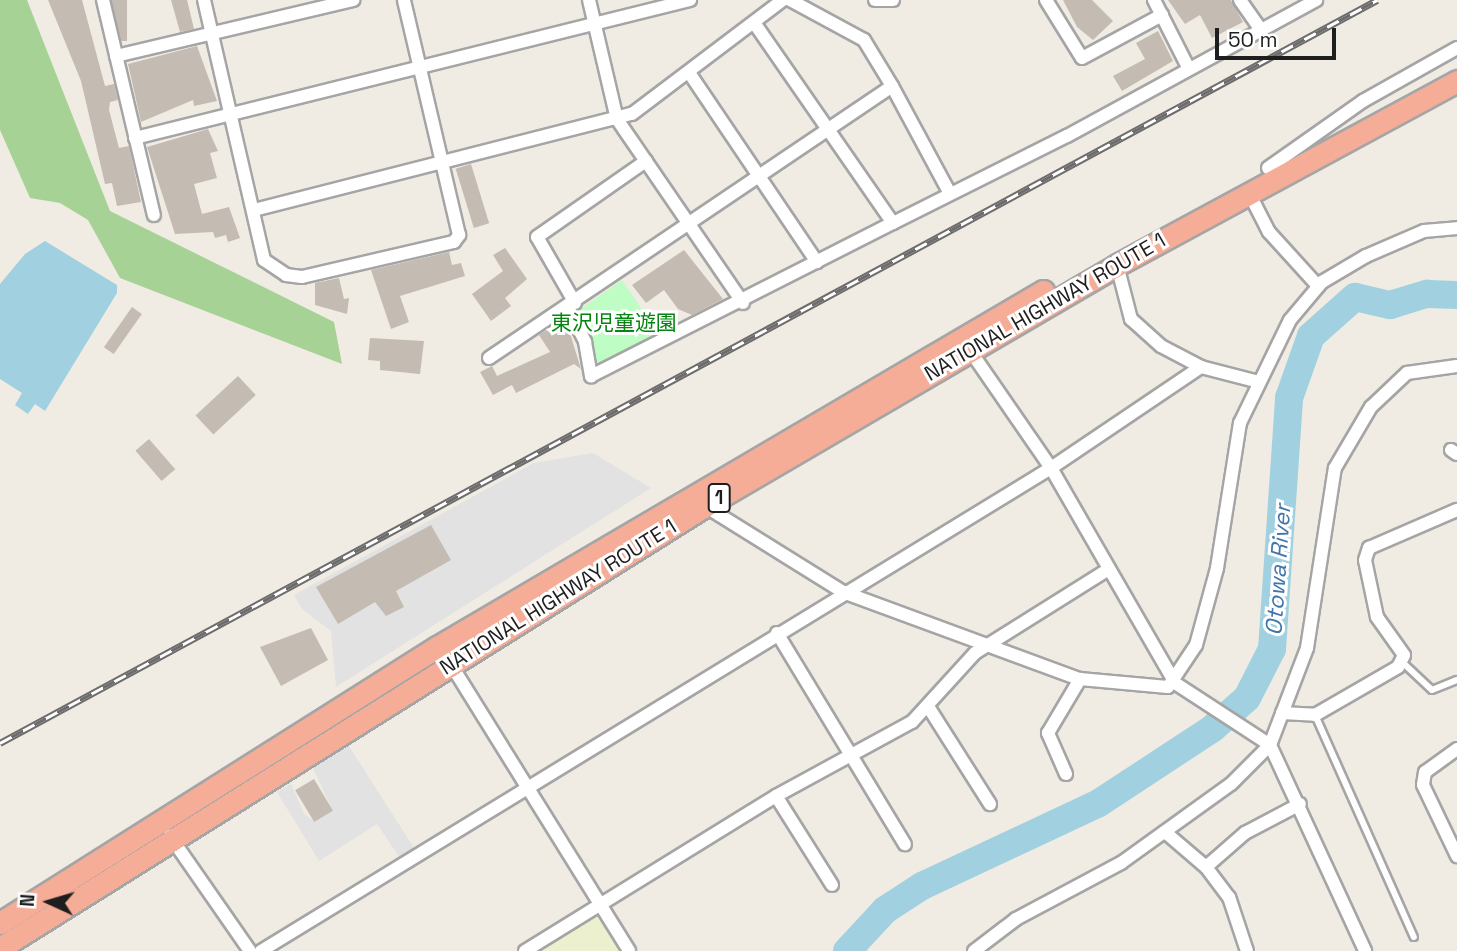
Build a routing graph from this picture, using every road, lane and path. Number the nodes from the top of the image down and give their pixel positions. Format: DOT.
graph roads {
  1 [pos="103,0"];
  2 [pos="204,0"];
  3 [pos="353,0"];
  4 [pos="404,0"];
  5 [pos="589,0"];
  6 [pos="690,0"];
  7 [pos="783,0"];
  8 [pos="790,0"];
  9 [pos="875,0"];
  10 [pos="893,0"];
  11 [pos="1046,0"];
  12 [pos="1154,0"];
  13 [pos="1240,0"];
  14 [pos="1316,0"];
  15 [pos="1162,15"];
  16 [pos="594,24"];
  17 [pos="755,24"];
  18 [pos="1261,30"];
  19 [pos="212,35"];
  20 [pos="1457,48"];
  21 [pos="117,56"];
  22 [pos="1457,65"];
  23 [pos="420,66"];
  24 [pos="1189,69"];
  25 [pos="690,74"];
  26 [pos="1457,81"];
  27 [pos="892,86"];
  28 [pos="232,112"];
  29 [pos="617,119"];
  30 [pos="827,130"];
  31 [pos="135,138"];
  32 [pos="441,161"];
  33 [pos="646,161"];
  34 [pos="1268,169"];
  35 [pos="760,176"];
  36 [pos="949,192"];
  37 [pos="1250,193"];
  38 [pos="254,210"];
  39 [pos="154,215"];
  40 [pos="893,222"];
  41 [pos="690,223"];
  42 [pos="1457,228"];
  43 [pos="817,262"];
  44 [pos="1117,265"];
  45 [pos="1318,286"];
  46 [pos="743,303"];
  47 [pos="572,305"];
  48 [pos="969,349"];
  49 [pos="489,358"];
  50 [pos="1457,366"];
  51 [pos="1201,368"];
  52 [pos="1255,381"];
  53 [pos="1051,468"];
  54 [pos="705,506"];
  55 [pos="1457,510"];
  56 [pos="1109,569"];
  57 [pos="843,592"];
  58 [pos="777,633"];
  59 [pos="989,646"];
  60 [pos="1401,661"];
  61 [pos="450,663"];
  62 [pos="1080,678"];
  63 [pos="1457,680"];
  64 [pos="1177,685"];
  65 [pos="929,708"];
  66 [pos="1282,713"];
  67 [pos="1315,715"];
  68 [pos="1266,742"];
  69 [pos="1457,749"];
  70 [pos="850,754"];
  71 [pos="1066,774"];
  72 [pos="527,786"];
  73 [pos="776,796"];
  74 [pos="990,804"];
  75 [pos="1300,804"];
  76 [pos="160,821"];
  77 [pos="1165,832"];
  78 [pos="174,842"];
  79 [pos="905,844"];
  80 [pos="1457,856"];
  81 [pos="1206,867"];
  82 [pos="832,885"];
  83 [pos="600,904"];
  84 [pos="0,923"];
  85 [pos="1414,937"];
  86 [pos="0,948"];
  87 [pos="250,951"];
  88 [pos="261,951"];
  89 [pos="526,951"];
  90 [pos="629,951"];
  91 [pos="974,951"];
  92 [pos="1247,951"];
  93 [pos="1365,951"];
  1 -- 21 [label="street"];
  2 -- 19 [label="street"];
  3 -- 19 [label="street"];
  4 -- 23 [label="street"];
  5 -- 16 [label="street"];
  6 -- 16 [label="street"];
  7 -- 17 [label="street"];
  8 -- 27 [label="street"];
  9 -- 10 [label="street"];
  11 -- 15 [label="street"];
  12 -- 15 [label="street"];
  13 -- 18 [label="street"];
  14 -- 18 [label="street"];
  15 -- 24 [label="street"];
  16 -- 23 [label="street"];
  16 -- 29 [label="street"];
  17 -- 25 [label="street"];
  17 -- 30 [label="street"];
  18 -- 24 [label="street"];
  19 -- 21 [label="street"];
  19 -- 28 [label="street"];
  20 -- 34 [label="street"];
  21 -- 31 [label="street"];
  22 -- 34 [label="highway, NATIONAL HIGHWAY ROUTE 1 / 1"];
  23 -- 28 [label="street"];
  23 -- 32 [label="street"];
  24 -- 36 [label="street"];
  25 -- 29 [label="street"];
  25 -- 35 [label="street"];
  26 -- 37 [label="highway, NATIONAL HIGHWAY ROUTE 1 / 1"];
  27 -- 30 [label="street"];
  27 -- 36 [label="street"];
  28 -- 31 [label="street"];
  28 -- 38 [label="street"];
  29 -- 32 [label="street"];
  29 -- 33 [label="street"];
  30 -- 35 [label="street"];
  30 -- 40 [label="street"];
  31 -- 39 [label="street"];
  32 -- 38 [label="street"];
  32 -- 38 [label="street"];
  33 -- 41 [label="street"];
  33 -- 47 [label="street"];
  34 -- 76 [label="highway, NATIONAL HIGHWAY ROUTE 1 / 1"];
  35 -- 41 [label="street"];
  35 -- 43 [label="street"];
  36 -- 40 [label="street"];
  37 -- 44 [label="highway, NATIONAL HIGHWAY ROUTE 1 / 1"];
  37 -- 45 [label="street"];
  40 -- 43 [label="street"];
  41 -- 46 [label="street"];
  41 -- 47 [label="street"];
  42 -- 45 [label="street"];
  43 -- 46 [label="street"];
  44 -- 48 [label="highway, NATIONAL HIGHWAY ROUTE 1 / 1"];
  44 -- 51 [label="street"];
  45 -- 52 [label="street"];
  46 -- 47 [label="street"];
  47 -- 49 [label="street"];
  48 -- 53 [label="street"];
  48 -- 54 [label="highway, NATIONAL HIGHWAY ROUTE 1 / 1"];
  50 -- 66 [label="street"];
  51 -- 52 [label="street"];
  51 -- 53 [label="street"];
  52 -- 64 [label="street"];
  53 -- 56 [label="street"];
  53 -- 57 [label="street"];
  54 -- 57 [label="street"];
  54 -- 61 [label="highway, NATIONAL HIGHWAY ROUTE 1 / 1"];
  55 -- 60 [label="street"];
  56 -- 59 [label="street"];
  56 -- 64 [label="street"];
  57 -- 58 [label="street"];
  57 -- 59 [label="street"];
  58 -- 70 [label="street"];
  58 -- 72 [label="street"];
  59 -- 62 [label="street"];
  59 -- 65 [label="street"];
  60 -- 63 [label="lane"];
  60 -- 67 [label="street"];
  61 -- 72 [label="street"];
  61 -- 78 [label="highway, NATIONAL HIGHWAY ROUTE 1 / 1"];
  62 -- 64 [label="street"];
  62 -- 71 [label="street"];
  64 -- 68 [label="street"];
  65 -- 70 [label="street"];
  65 -- 74 [label="street"];
  66 -- 67 [label="street"];
  66 -- 68 [label="street"];
  67 -- 85 [label="lane"];
  68 -- 75 [label="street"];
  68 -- 77 [label="street"];
  69 -- 80 [label="street"];
  70 -- 73 [label="street"];
  70 -- 79 [label="street"];
  72 -- 83 [label="street"];
  72 -- 88 [label="street"];
  73 -- 82 [label="street"];
  73 -- 83 [label="street"];
  75 -- 81 [label="street"];
  75 -- 93 [label="street"];
  76 -- 78 [label="street"];
  76 -- 84 [label="highway, NATIONAL HIGHWAY ROUTE 1 / 1"];
  77 -- 81 [label="street"];
  77 -- 91 [label="street"];
  78 -- 86 [label="highway, NATIONAL HIGHWAY ROUTE 1 / 1"];
  78 -- 87 [label="street"];
  81 -- 92 [label="street"];
  83 -- 89 [label="street"];
  83 -- 90 [label="street"];
}
